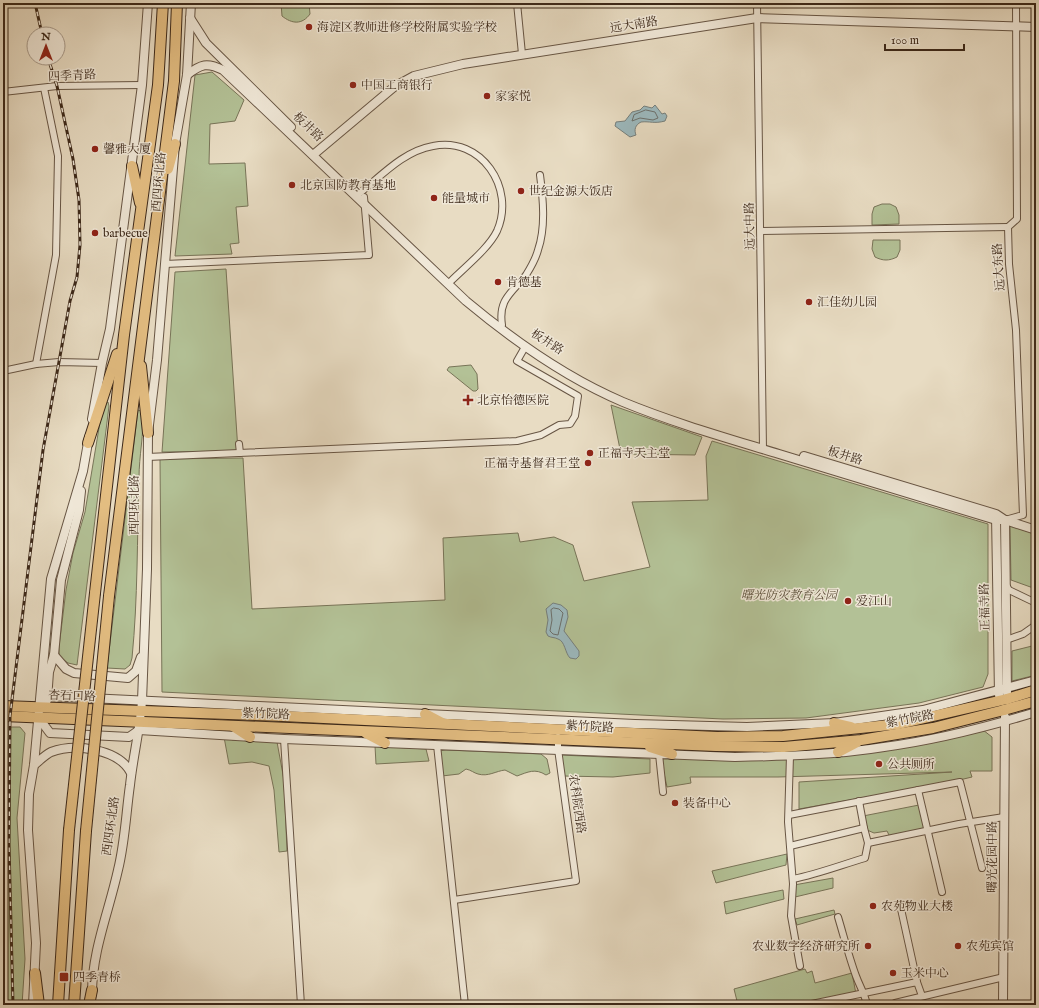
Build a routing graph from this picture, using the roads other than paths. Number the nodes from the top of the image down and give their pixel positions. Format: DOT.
graph roads {
  1 [pos="148,3"];
  2 [pos="163,3"];
  3 [pos="178,3"];
  4 [pos="190,3"];
  5 [pos="518,3"];
  6 [pos="757,3"];
  7 [pos="1016,3"];
  8 [pos="190,18"];
  9 [pos="757,18"];
  10 [pos="1016,27"];
  11 [pos="1036,27"];
  12 [pos="522,54"];
  13 [pos="187,75"];
  14 [pos="142,85"];
  15 [pos="44,88"];
  16 [pos="3,92"];
  17 [pos="176,144"];
  18 [pos="314,154"];
  19 [pos="132,166"];
  20 [pos="540,175"];
  21 [pos="160,194"];
  22 [pos="362,198"];
  23 [pos="141,210"];
  24 [pos="1008,227"];
  25 [pos="761,231"];
  26 [pos="165,264"];
  27 [pos="451,281"];
  28 [pos="502,325"];
  29 [pos="124,335"];
  30 [pos="140,344"];
  31 [pos="525,347"];
  32 [pos="102,363"];
  33 [pos="36,364"];
  34 [pos="3,371"];
  35 [pos="148,433"];
  36 [pos="88,443"];
  37 [pos="240,444"];
  38 [pos="763,446"];
  39 [pos="240,453"];
  40 [pos="147,457"];
  41 [pos="83,471"];
  42 [pos="996,517"];
  43 [pos="1005,520"];
  44 [pos="1036,530"];
  45 [pos="1006,585"];
  46 [pos="1036,608"];
  47 [pos="1033,627"];
  48 [pos="1006,640"];
  49 [pos="45,643"];
  50 [pos="143,652"];
  51 [pos="54,655"];
  52 [pos="49,672"];
  53 [pos="1036,680"];
  54 [pos="1036,690"];
  55 [pos="1003,695"];
  56 [pos="47,696"];
  57 [pos="1036,701"];
  58 [pos="3,706"];
  59 [pos="1004,710"];
  60 [pos="41,711"];
  61 [pos="1036,712"];
  62 [pos="425,714"];
  63 [pos="3,716"];
  64 [pos="140,716"];
  65 [pos="1005,721"];
  66 [pos="834,723"];
  67 [pos="443,724"];
  68 [pos="234,726"];
  69 [pos="558,729"];
  70 [pos="362,731"];
  71 [pos="860,735"];
  72 [pos="250,737"];
  73 [pos="284,739"];
  74 [pos="385,743"];
  75 [pos="638,743"];
  76 [pos="437,745"];
  77 [pos="558,750"];
  78 [pos="838,752"];
  79 [pos="659,754"];
  80 [pos="672,754"];
  81 [pos="790,756"];
  82 [pos="34,765"];
  83 [pos="131,773"];
  84 [pos="918,790"];
  85 [pos="663,792"];
  86 [pos="859,801"];
  87 [pos="789,815"];
  88 [pos="1004,817"];
  89 [pos="971,822"];
  90 [pos="864,828"];
  91 [pos="928,831"];
  92 [pos="868,843"];
  93 [pos="790,846"];
  94 [pos="982,868"];
  95 [pos="793,879"];
  96 [pos="942,892"];
  97 [pos="454,900"];
  98 [pos="901,909"];
  99 [pos="838,917"];
  100 [pos="800,966"];
  101 [pos="35,972"];
  102 [pos="1004,977"];
  103 [pos="918,982"];
  104 [pos="92,990"];
  105 [pos="865,993"];
  106 [pos="922,996"];
  107 [pos="894,1002"];
  108 [pos="906,1002"];
  109 [pos="817,1004"];
  110 [pos="32,1005"];
  111 [pos="39,1005"];
  112 [pos="58,1005"];
  113 [pos="74,1005"];
  114 [pos="89,1005"];
  115 [pos="92,1005"];
  116 [pos="301,1005"];
  117 [pos="464,1005"];
  118 [pos="807,1005"];
  119 [pos="867,1005"];
  120 [pos="1003,1005"];
  1 -- 14 [label="street"];
  2 -- 23 [label="main road, 西四环北路"];
  3 -- 21 [label="main road, 西四环北路"];
  4 -- 8 [label="street, 西四环北路"];
  5 -- 12 [label="street"];
  6 -- 9 [label="street, 远大中路"];
  7 -- 10 [label="street, 远大东路"];
  8 -- 13 [label="street, 西四环北路"];
  8 -- 18 [label="street, 板井路"];
  9 -- 10 [label="street, 远大南路"];
  9 -- 12 [label="street, 远大南路"];
  9 -- 25 [label="street, 远大中路"];
  10 -- 11 [label="street, 远大南路"];
  10 -- 24 [label="street, 远大东路"];
  12 -- 18 [label="street, 远大南路"];
  13 -- 17 [label="street, 西四环北路"];
  13 -- 18 [label="street"];
  14 -- 15 [label="street, 四季青路"];
  14 -- 19 [label="street"];
  15 -- 16 [label="street, 四季青路"];
  15 -- 33 [label="street"];
  17 -- 21 [label="main road"];
  17 -- 26 [label="street, 西四环北路"];
  18 -- 22 [label="street"];
  18 -- 22 [label="street, 板井路"];
  19 -- 23 [label="main road"];
  19 -- 32 [label="street"];
  20 -- 28 [label="street"];
  21 -- 30 [label="main road, 西四环北路"];
  22 -- 26 [label="street"];
  22 -- 27 [label="street, 板井路"];
  22 -- 27 [label="street"];
  22 -- 31 [label="street"];
  23 -- 29 [label="main road, 西四环北路"];
  24 -- 25 [label="street"];
  24 -- 43 [label="street, 远大东路"];
  25 -- 38 [label="street, 远大中路"];
  26 -- 35 [label="street, 西四环北路"];
  27 -- 28 [label="street, 板井路"];
  28 -- 38 [label="street, 板井路"];
  29 -- 36 [label="main road"];
  29 -- 112 [label="main road, 西四环北路, bridge"];
  30 -- 35 [label="main road"];
  30 -- 113 [label="main road, 西四环北路, bridge"];
  31 -- 38 [label="street"];
  31 -- 39 [label="street"];
  32 -- 33 [label="street"];
  32 -- 36 [label="street"];
  33 -- 34 [label="street"];
  35 -- 40 [label="street, 西四环北路"];
  36 -- 41 [label="street"];
  37 -- 39 [label="street"];
  38 -- 42 [label="street, 板井路"];
  39 -- 40 [label="street"];
  40 -- 50 [label="street, 西四环北路"];
  41 -- 49 [label="street"];
  41 -- 51 [label="street"];
  42 -- 43 [label="street, 板井路"];
  42 -- 55 [label="street, 正福寺路"];
  43 -- 44 [label="street"];
  43 -- 45 [label="street, 正福寺路"];
  45 -- 46 [label="street"];
  45 -- 48 [label="street, 正福寺路"];
  47 -- 48 [label="street"];
  48 -- 55 [label="street, 正福寺路"];
  49 -- 52 [label="street"];
  49 -- 60 [label="street"];
  50 -- 51 [label="street"];
  50 -- 64 [label="street, 西四环北路"];
  51 -- 52 [label="street"];
  52 -- 56 [label="street"];
  53 -- 55 [label="street, 紫竹院路"];
  54 -- 55 [label="main road, 紫竹院路"];
  55 -- 59 [label="street"];
  55 -- 66 [label="street, 紫竹院路"];
  55 -- 71 [label="main road, 紫竹院路"];
  56 -- 60 [label="street"];
  56 -- 64 [label="street"];
  57 -- 59 [label="main road, 紫竹院路"];
  58 -- 60 [label="main road, 杏石口路"];
  59 -- 65 [label="street, 曙光花园中路"];
  59 -- 71 [label="main road, 紫竹院路"];
  60 -- 63 [label="main road, 杏石口路"];
  60 -- 64 [label="main road, 杏石口路"];
  60 -- 64 [label="street"];
  60 -- 82 [label="street"];
  61 -- 65 [label="street, 紫竹院路"];
  62 -- 64 [label="street, 紫竹院路"];
  62 -- 67 [label="main road"];
  62 -- 69 [label="street, 紫竹院路"];
  64 -- 67 [label="main road, 紫竹院路"];
  64 -- 68 [label="main road, 紫竹院路"];
  64 -- 72 [label="street, 紫竹院路"];
  64 -- 83 [label="street, 西四环北路"];
  65 -- 78 [label="street, 紫竹院路"];
  65 -- 88 [label="street, 曙光花园中路"];
  66 -- 69 [label="street, 紫竹院路"];
  66 -- 71 [label="main road"];
  67 -- 69 [label="main road, 紫竹院路"];
  68 -- 70 [label="main road, 紫竹院路"];
  68 -- 72 [label="main road"];
  69 -- 70 [label="main road, 紫竹院路"];
  69 -- 71 [label="main road, 紫竹院路"];
  69 -- 75 [label="main road, 紫竹院路"];
  69 -- 77 [label="street, 农科院西路"];
  70 -- 74 [label="main road"];
  71 -- 75 [label="main road, 紫竹院路"];
  71 -- 78 [label="main road"];
  72 -- 73 [label="street, 紫竹院路"];
  73 -- 74 [label="street, 紫竹院路"];
  73 -- 116 [label="street"];
  74 -- 76 [label="street, 紫竹院路"];
  75 -- 80 [label="main road"];
  76 -- 77 [label="street, 紫竹院路"];
  76 -- 97 [label="street"];
  77 -- 79 [label="street, 紫竹院路"];
  77 -- 97 [label="street, 农科院西路"];
  78 -- 81 [label="street, 紫竹院路"];
  79 -- 80 [label="street, 紫竹院路"];
  79 -- 85 [label="street"];
  80 -- 81 [label="street, 紫竹院路"];
  81 -- 87 [label="street"];
  82 -- 83 [label="street"];
  82 -- 101 [label="street"];
  83 -- 104 [label="street, 西四环北路"];
  84 -- 86 [label="street"];
  84 -- 89 [label="street"];
  84 -- 91 [label="street"];
  86 -- 87 [label="street"];
  86 -- 90 [label="street"];
  87 -- 93 [label="street"];
  88 -- 89 [label="street"];
  88 -- 102 [label="street, 曙光花园中路"];
  89 -- 91 [label="street"];
  89 -- 94 [label="street"];
  90 -- 92 [label="street"];
  90 -- 93 [label="street"];
  91 -- 92 [label="street"];
  91 -- 96 [label="street"];
  92 -- 95 [label="street"];
  93 -- 95 [label="street"];
  95 -- 100 [label="street"];
  97 -- 117 [label="street"];
  98 -- 103 [label="street"];
  99 -- 105 [label="street"];
  101 -- 110 [label="street"];
  101 -- 111 [label="main road"];
  102 -- 106 [label="street"];
  102 -- 120 [label="street, 曙光花园中路"];
  103 -- 105 [label="street"];
  103 -- 106 [label="street"];
  104 -- 114 [label="main road"];
  104 -- 115 [label="street, 西四环北路"];
  105 -- 109 [label="street"];
  105 -- 119 [label="street"];
  106 -- 108 [label="street"];
  107 -- 108 [label="street"];
  109 -- 118 [label="street"];
}
